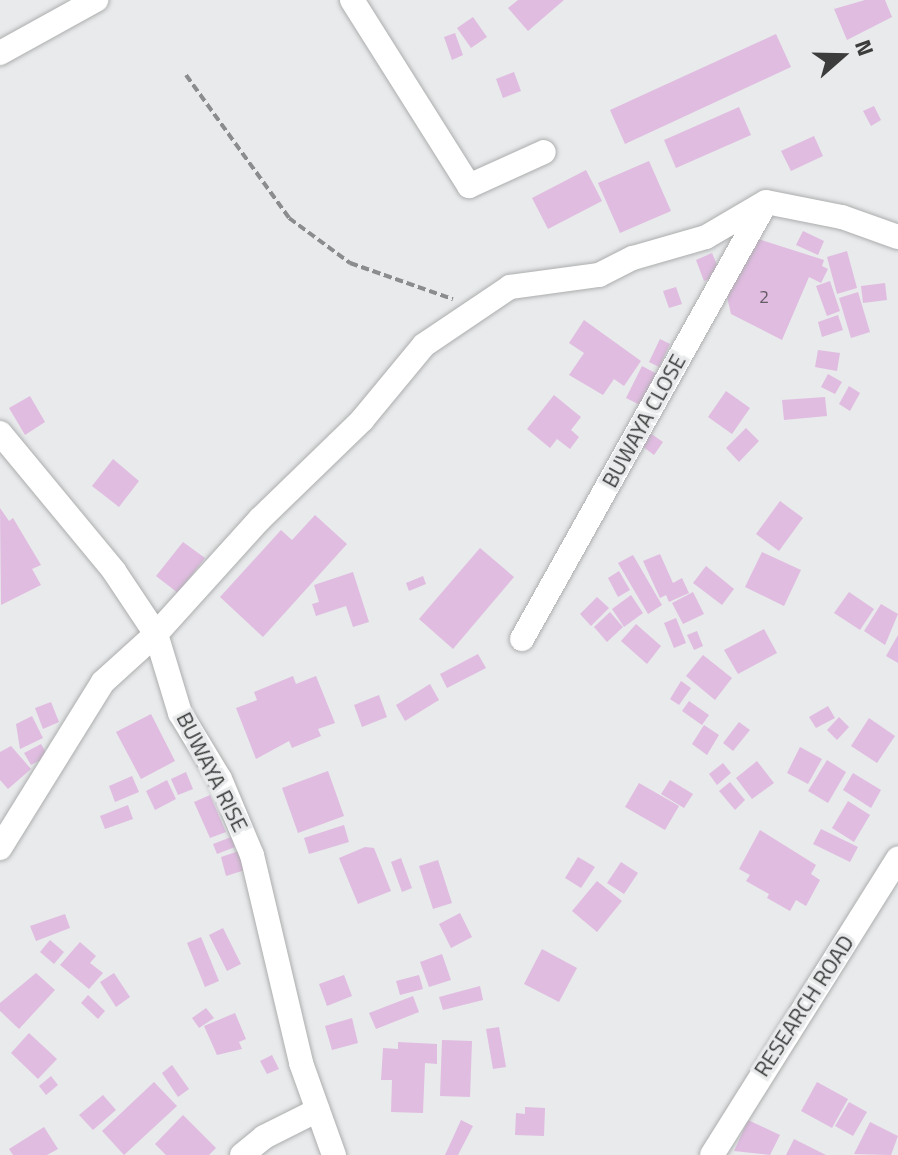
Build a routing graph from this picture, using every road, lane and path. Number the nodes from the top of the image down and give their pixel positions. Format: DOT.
graph roads {
  1 [pos="96,0"];
  2 [pos="352,0"];
  3 [pos="0,53"];
  4 [pos="186,75"];
  5 [pos="544,152"];
  6 [pos="766,202"];
  7 [pos="898,237"];
  8 [pos="465,297"];
  9 [pos="0,433"];
  10 [pos="156,634"];
  11 [pos="522,639"];
  12 [pos="0,848"];
  13 [pos="898,858"];
  14 [pos="318,1110"];
  15 [pos="242,1155"];
  16 [pos="334,1155"];
  17 [pos="712,1155"];
  1 -- 3 [label="street"];
  2 -- 5 [label="street"];
  4 -- 8 [label="path"];
  6 -- 7 [label="street"];
  6 -- 10 [label="street"];
  6 -- 11 [label="street, BUWAYA CLOSE"];
  9 -- 10 [label="street, BUWAYA RISE"];
  10 -- 12 [label="street"];
  10 -- 14 [label="street, BUWAYA RISE"];
  13 -- 17 [label="street, RESEARCH ROAD"];
  14 -- 15 [label="street"];
  14 -- 16 [label="street, BUWAYA RISE"];
}
